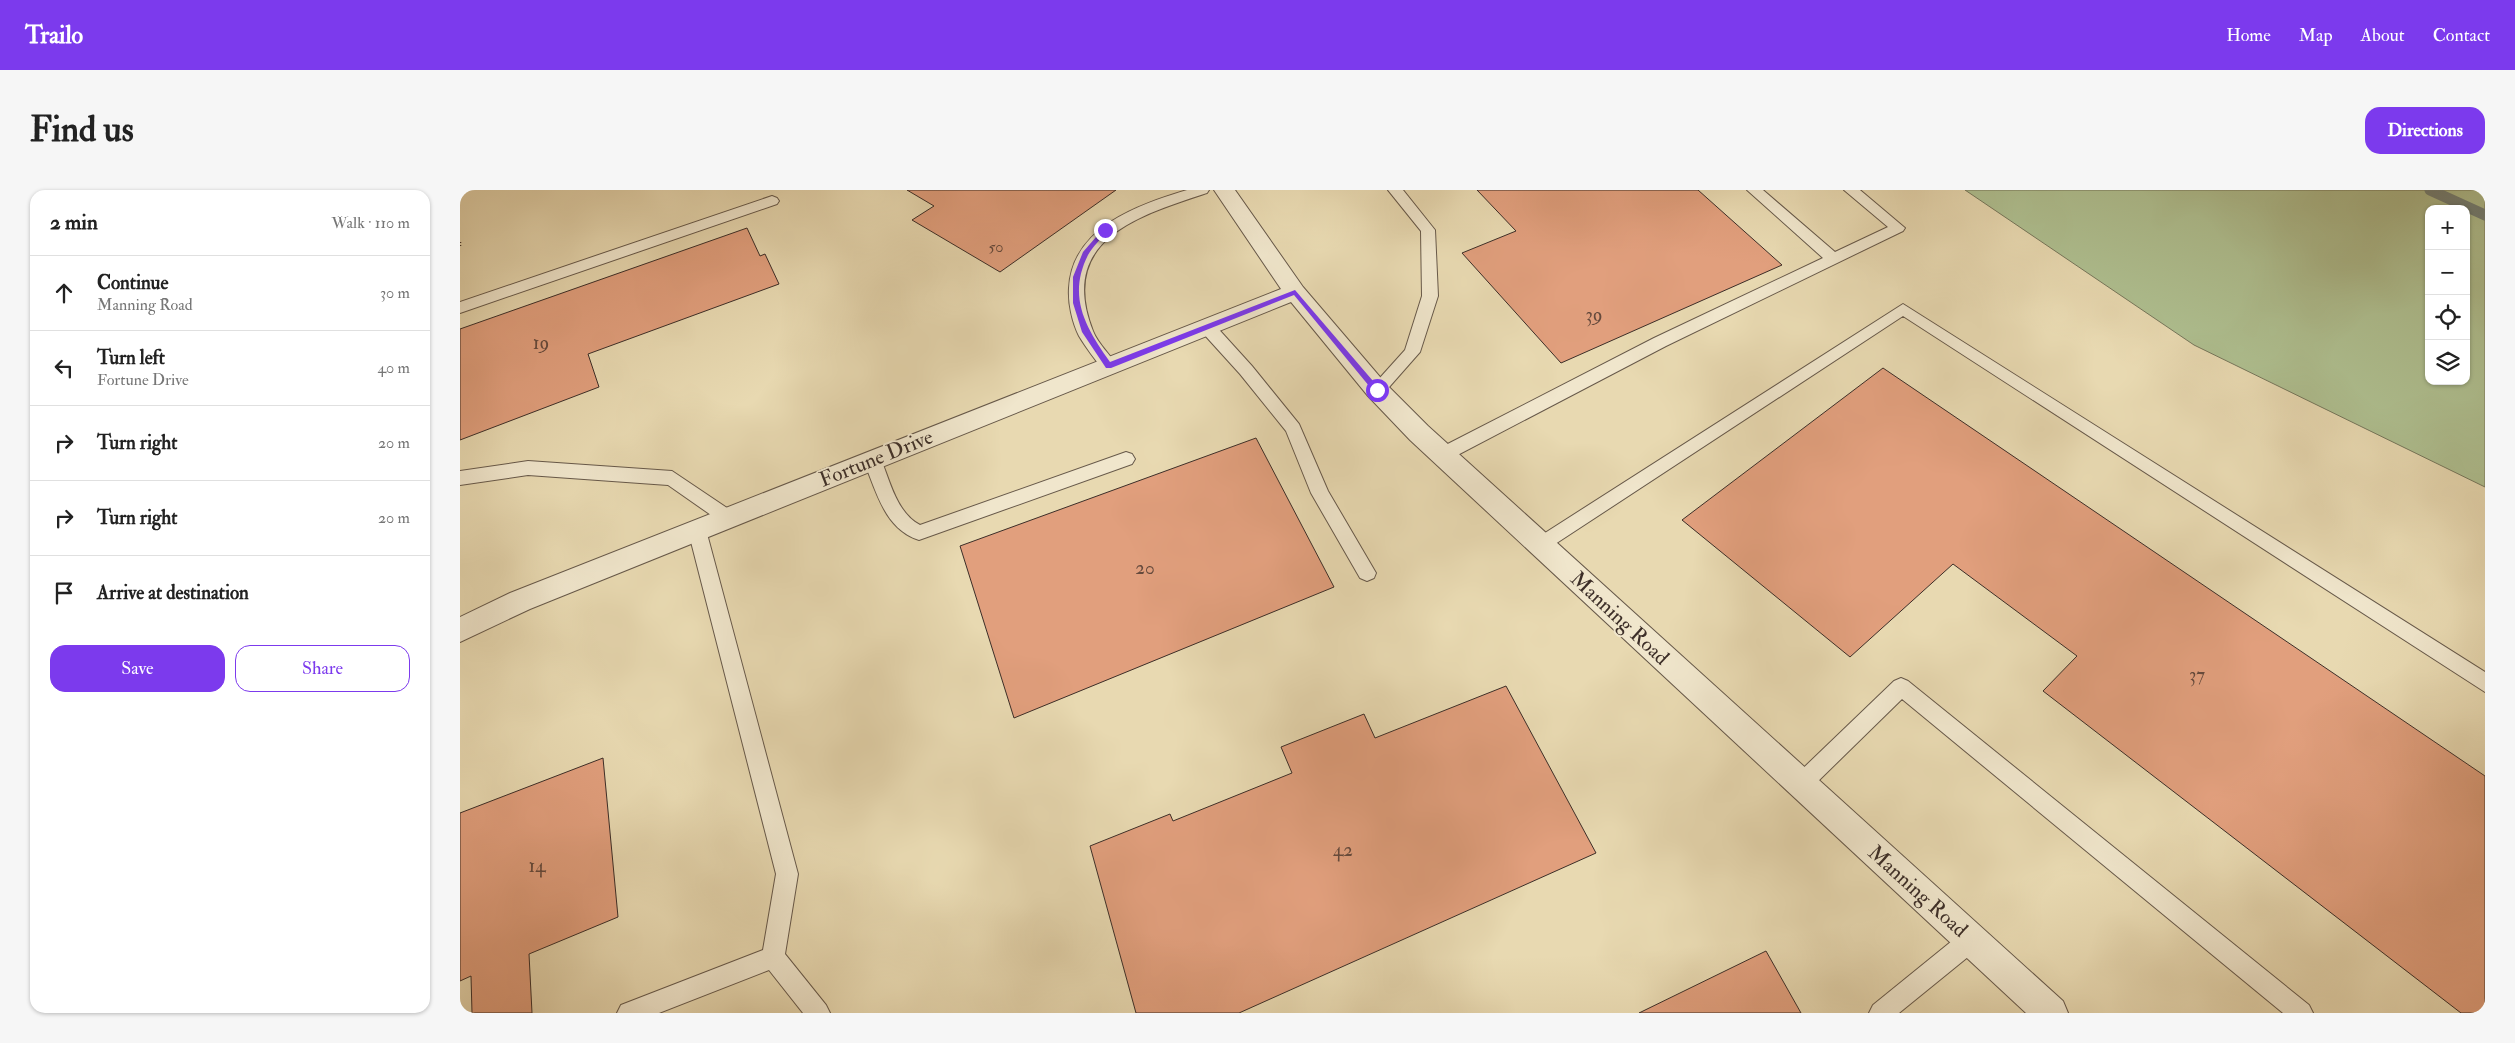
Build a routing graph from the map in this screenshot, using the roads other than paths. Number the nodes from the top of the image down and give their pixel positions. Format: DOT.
graph roads {
  1 [pos="1202,190"];
  2 [pos="1224,190"];
  3 [pos="1395,190"];
  4 [pos="1754,190"];
  5 [pos="1851,190"];
  6 [pos="772,201"];
  7 [pos="1833,259"];
  8 [pos="1295,292"];
  9 [pos="460,308"];
  10 [pos="1207,327"];
  11 [pos="1109,366"];
  12 [pos="1377,390"];
  13 [pos="1442,454"];
  14 [pos="872,459"];
  15 [pos="1126,459"];
  16 [pos="460,478"];
  17 [pos="727,517"];
  18 [pos="697,530"];
  19 [pos="1540,545"];
  20 [pos="1367,572"];
  21 [pos="460,630"];
  22 [pos="2485,683"];
  23 [pos="1801,784"];
  24 [pos="1971,940"];
  25 [pos="774,957"];
  26 [pos="629,1013"];
  27 [pos="818,1013"];
  28 [pos="1881,1013"];
  29 [pos="2051,1013"];
  30 [pos="2301,1013"];
  1 -- 11 [label="lane"];
  2 -- 8 [label="street, Manning Road"];
  3 -- 12 [label="lane"];
  4 -- 7 [label="lane"];
  5 -- 7 [label="lane"];
  6 -- 9 [label="lane"];
  7 -- 13 [label="lane"];
  8 -- 10 [label="street, Fortune Drive"];
  8 -- 12 [label="street, Manning Road"];
  10 -- 11 [label="street, Fortune Drive"];
  10 -- 20 [label="lane"];
  11 -- 14 [label="street, Fortune Drive"];
  12 -- 13 [label="street, Manning Road"];
  13 -- 19 [label="street, Manning Road"];
  14 -- 15 [label="lane"];
  14 -- 17 [label="street, Fortune Drive"];
  16 -- 17 [label="lane"];
  17 -- 18 [label="street, Fortune Drive"];
  18 -- 21 [label="street, Fortune Drive"];
  18 -- 25 [label="lane"];
  19 -- 22 [label="lane"];
  19 -- 23 [label="street, Manning Road"];
  23 -- 24 [label="street, Manning Road"];
  23 -- 30 [label="lane"];
  24 -- 28 [label="lane"];
  24 -- 29 [label="street, Manning Road"];
  25 -- 26 [label="lane"];
  25 -- 27 [label="lane"];
}
